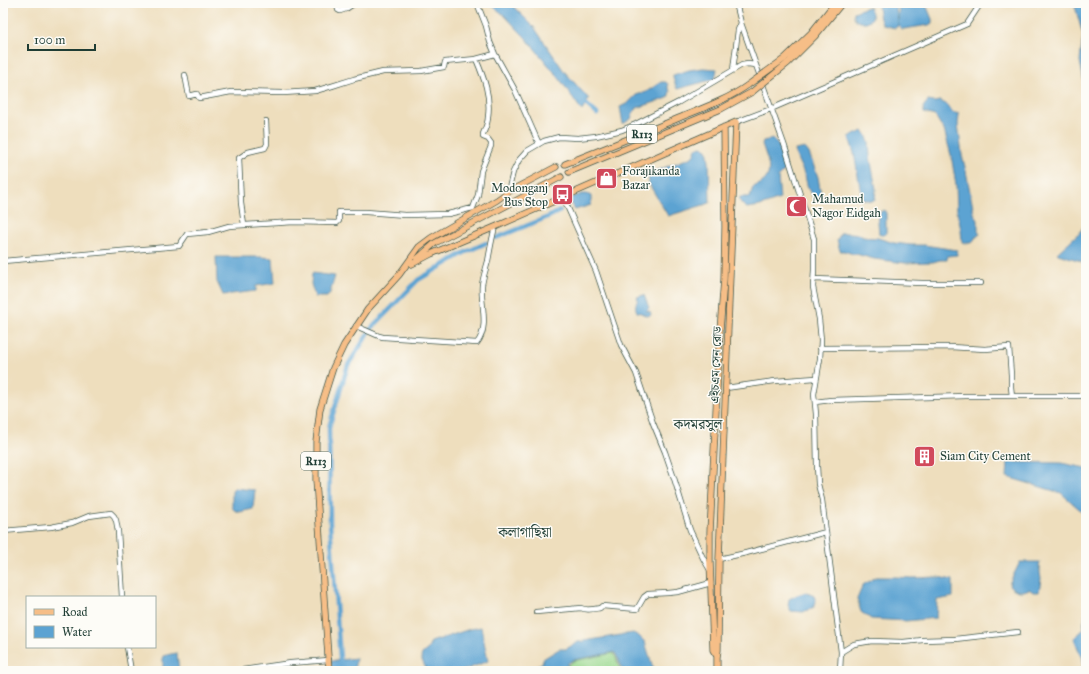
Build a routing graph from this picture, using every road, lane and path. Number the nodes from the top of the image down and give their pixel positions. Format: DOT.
graph roads {
  1 [pos="337,3"];
  2 [pos="355,3"];
  3 [pos="477,3"];
  4 [pos="736,3"];
  5 [pos="835,3"];
  6 [pos="842,3"];
  7 [pos="980,3"];
  8 [pos="741,23"];
  9 [pos="495,54"];
  10 [pos="476,59"];
  11 [pos="755,64"];
  12 [pos="733,70"];
  13 [pos="186,75"];
  14 [pos="771,109"];
  15 [pos="266,121"];
  16 [pos="736,122"];
  17 [pos="724,126"];
  18 [pos="539,144"];
  19 [pos="565,164"];
  20 [pos="556,168"];
  21 [pos="569,172"];
  22 [pos="561,177"];
  23 [pos="508,192"];
  24 [pos="563,197"];
  25 [pos="244,225"];
  26 [pos="495,227"];
  27 [pos="3,261"];
  28 [pos="412,264"];
  29 [pos="399,274"];
  30 [pos="814,279"];
  31 [pos="981,283"];
  32 [pos="356,326"];
  33 [pos="820,348"];
  34 [pos="816,378"];
  35 [pos="726,388"];
  36 [pos="1012,396"];
  37 [pos="1086,396"];
  38 [pos="815,402"];
  39 [pos="3,531"];
  40 [pos="826,532"];
  41 [pos="719,559"];
  42 [pos="711,574"];
  43 [pos="719,576"];
  44 [pos="711,583"];
  45 [pos="122,596"];
  46 [pos="536,612"];
  47 [pos="1018,632"];
  48 [pos="127,648"];
  49 [pos="841,652"];
  50 [pos="717,657"];
  51 [pos="329,660"];
  52 [pos="131,671"];
  53 [pos="236,671"];
  54 [pos="329,671"];
  55 [pos="717,671"];
  56 [pos="840,671"];
  1 -- 2 [label="street"];
  3 -- 9 [label="street"];
  4 -- 8 [label="street"];
  5 -- 19 [label="main road, R113, bridge"];
  6 -- 21 [label="main road, R113, bridge"];
  7 -- 14 [label="street"];
  8 -- 11 [label="street"];
  8 -- 12 [label="street"];
  9 -- 10 [label="street"];
  9 -- 18 [label="street"];
  10 -- 13 [label="street"];
  10 -- 25 [label="street"];
  11 -- 12 [label="street"];
  11 -- 14 [label="street"];
  12 -- 18 [label="street"];
  14 -- 16 [label="street"];
  14 -- 30 [label="street"];
  15 -- 25 [label="street"];
  16 -- 17 [label="main road"];
  16 -- 35 [label="main road, এইচএম সেন রোড"];
  17 -- 24 [label="main road"];
  17 -- 42 [label="main road, এইচএম সেন রোড"];
  18 -- 23 [label="street"];
  20 -- 23 [label="main road, R113"];
  22 -- 28 [label="main road, R113"];
  23 -- 29 [label="main road, R113"];
  24 -- 26 [label="main road"];
  24 -- 42 [label="street"];
  25 -- 27 [label="street"];
  26 -- 28 [label="main road"];
  26 -- 32 [label="street"];
  28 -- 29 [label="main road, R113"];
  29 -- 32 [label="main road, R113"];
  30 -- 31 [label="street"];
  30 -- 33 [label="street"];
  32 -- 51 [label="main road, R113"];
  33 -- 34 [label="street"];
  33 -- 36 [label="street"];
  34 -- 35 [label="street"];
  34 -- 38 [label="street"];
  35 -- 41 [label="main road, এইচএম সেন রোড"];
  36 -- 37 [label="street"];
  36 -- 38 [label="street"];
  38 -- 40 [label="street"];
  39 -- 45 [label="street"];
  40 -- 41 [label="street"];
  40 -- 49 [label="street"];
  41 -- 43 [label="main road, এইচএম সেন রোড"];
  42 -- 43 [label="main road"];
  42 -- 44 [label="main road, এইচএম সেন রোড"];
  43 -- 50 [label="main road, এইচএম সেন রোড"];
  44 -- 46 [label="street"];
  44 -- 50 [label="main road, এইচএম সেন রোড"];
  47 -- 49 [label="street"];
  48 -- 52 [label="street"];
  49 -- 56 [label="street"];
  50 -- 55 [label="main road, এইচএম সেন রোড"];
  51 -- 53 [label="street"];
  51 -- 54 [label="main road, R113"];
}
